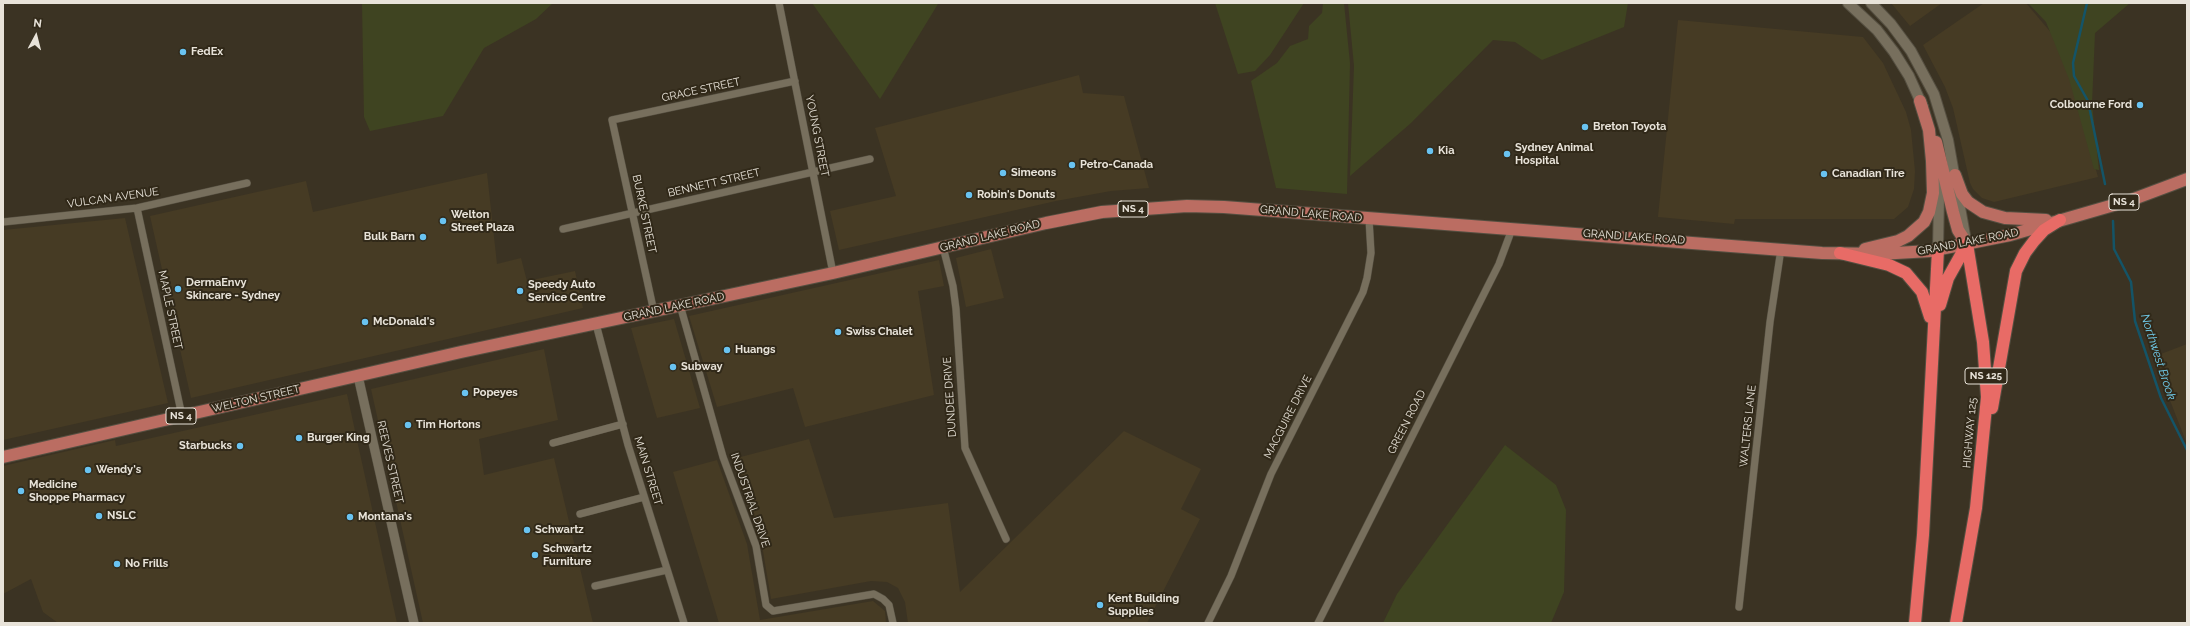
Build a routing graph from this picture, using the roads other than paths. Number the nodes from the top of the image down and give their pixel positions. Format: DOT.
graph roads {
  1 [pos="779,3"];
  2 [pos="1848,3"];
  3 [pos="1872,3"];
  4 [pos="795,81"];
  5 [pos="1920,101"];
  6 [pos="612,120"];
  7 [pos="870,159"];
  8 [pos="813,172"];
  9 [pos="1955,175"];
  10 [pos="2187,179"];
  11 [pos="247,183"];
  12 [pos="136,208"];
  13 [pos="632,213"];
  14 [pos="1369,219"];
  15 [pos="2060,220"];
  16 [pos="3,222"];
  17 [pos="563,229"];
  18 [pos="1512,229"];
  19 [pos="1967,244"];
  20 [pos="943,247"];
  21 [pos="1781,249"];
  22 [pos="1938,250"];
  23 [pos="1840,254"];
  24 [pos="833,273"];
  25 [pos="680,305"];
  26 [pos="654,312"];
  27 [pos="596,324"];
  28 [pos="1933,342"];
  29 [pos="440,357"];
  30 [pos="358,376"];
  31 [pos="1929,396"];
  32 [pos="182,416"];
  33 [pos="623,424"];
  34 [pos="553,443"];
  35 [pos="3,457"];
  36 [pos="644,497"];
  37 [pos="1976,508"];
  38 [pos="580,514"];
  39 [pos="1006,539"];
  40 [pos="667,570"];
  41 [pos="595,586"];
  42 [pos="1739,606"];
  43 [pos="414,623"];
  44 [pos="684,623"];
  45 [pos="893,623"];
  46 [pos="1208,623"];
  47 [pos="1318,623"];
  48 [pos="1916,623"];
  49 [pos="1956,623"];
  1 -- 4 [label="street, YOUNG STREET"];
  2 -- 5 [label="main road"];
  3 -- 9 [label="main road"];
  4 -- 6 [label="street, GRACE STREET"];
  4 -- 8 [label="street, YOUNG STREET"];
  5 -- 19 [label="main road"];
  5 -- 22 [label="main road"];
  5 -- 23 [label="main road"];
  6 -- 13 [label="street, BURKE STREET"];
  7 -- 8 [label="street, BENNETT STREET"];
  8 -- 13 [label="street, BENNETT STREET"];
  8 -- 24 [label="street, YOUNG STREET"];
  9 -- 15 [label="main road"];
  9 -- 19 [label="main road"];
  10 -- 15 [label="main road, GRAND LAKE ROAD / NS 4"];
  11 -- 12 [label="street, VULCAN AVENUE"];
  12 -- 16 [label="street, VULCAN AVENUE"];
  12 -- 32 [label="street, MAPLE STREET"];
  13 -- 17 [label="street, BENNETT STREET"];
  13 -- 26 [label="street, BURKE STREET"];
  14 -- 18 [label="main road, GRAND LAKE ROAD / NS 4"];
  14 -- 20 [label="main road, GRAND LAKE ROAD / NS 4"];
  14 -- 46 [label="street, MACGUIRE DRIVE"];
  15 -- 19 [label="main road, GRAND LAKE ROAD / NS 4"];
  15 -- 37 [label="highway"];
  18 -- 21 [label="main road, GRAND LAKE ROAD / NS 4"];
  18 -- 47 [label="street, GREEN ROAD"];
  19 -- 22 [label="main road, GRAND LAKE ROAD / NS 4"];
  19 -- 28 [label="highway"];
  19 -- 37 [label="highway, HIGHWAY 125 / NS 125"];
  20 -- 24 [label="main road, GRAND LAKE ROAD / NS 4"];
  20 -- 39 [label="street, DUNDEE DRIVE"];
  21 -- 23 [label="main road, GRAND LAKE ROAD / NS 4"];
  21 -- 42 [label="street, WALTERS LANE"];
  22 -- 23 [label="main road, GRAND LAKE ROAD / NS 4"];
  22 -- 28 [label="highway"];
  23 -- 31 [label="highway"];
  24 -- 25 [label="main road, GRAND LAKE ROAD / NS 4"];
  25 -- 26 [label="main road, GRAND LAKE ROAD / NS 4"];
  25 -- 45 [label="street, INDUSTRIAL DRIVE"];
  26 -- 27 [label="main road, GRAND LAKE ROAD / NS 4"];
  27 -- 29 [label="main road, GRAND LAKE ROAD / NS 4"];
  27 -- 33 [label="street, MAIN STREET"];
  28 -- 31 [label="highway"];
  29 -- 30 [label="main road, WELTON STREET / NS 4"];
  30 -- 32 [label="main road, WELTON STREET / NS 4"];
  30 -- 43 [label="street, REEVES STREET"];
  31 -- 48 [label="highway"];
  32 -- 35 [label="main road, WELTON STREET / NS 4"];
  33 -- 34 [label="street"];
  33 -- 36 [label="street, MAIN STREET"];
  36 -- 38 [label="street"];
  36 -- 40 [label="street, MAIN STREET"];
  37 -- 49 [label="highway, HIGHWAY 125 / NS 125"];
  40 -- 41 [label="street"];
  40 -- 44 [label="street, MAIN STREET"];
}
